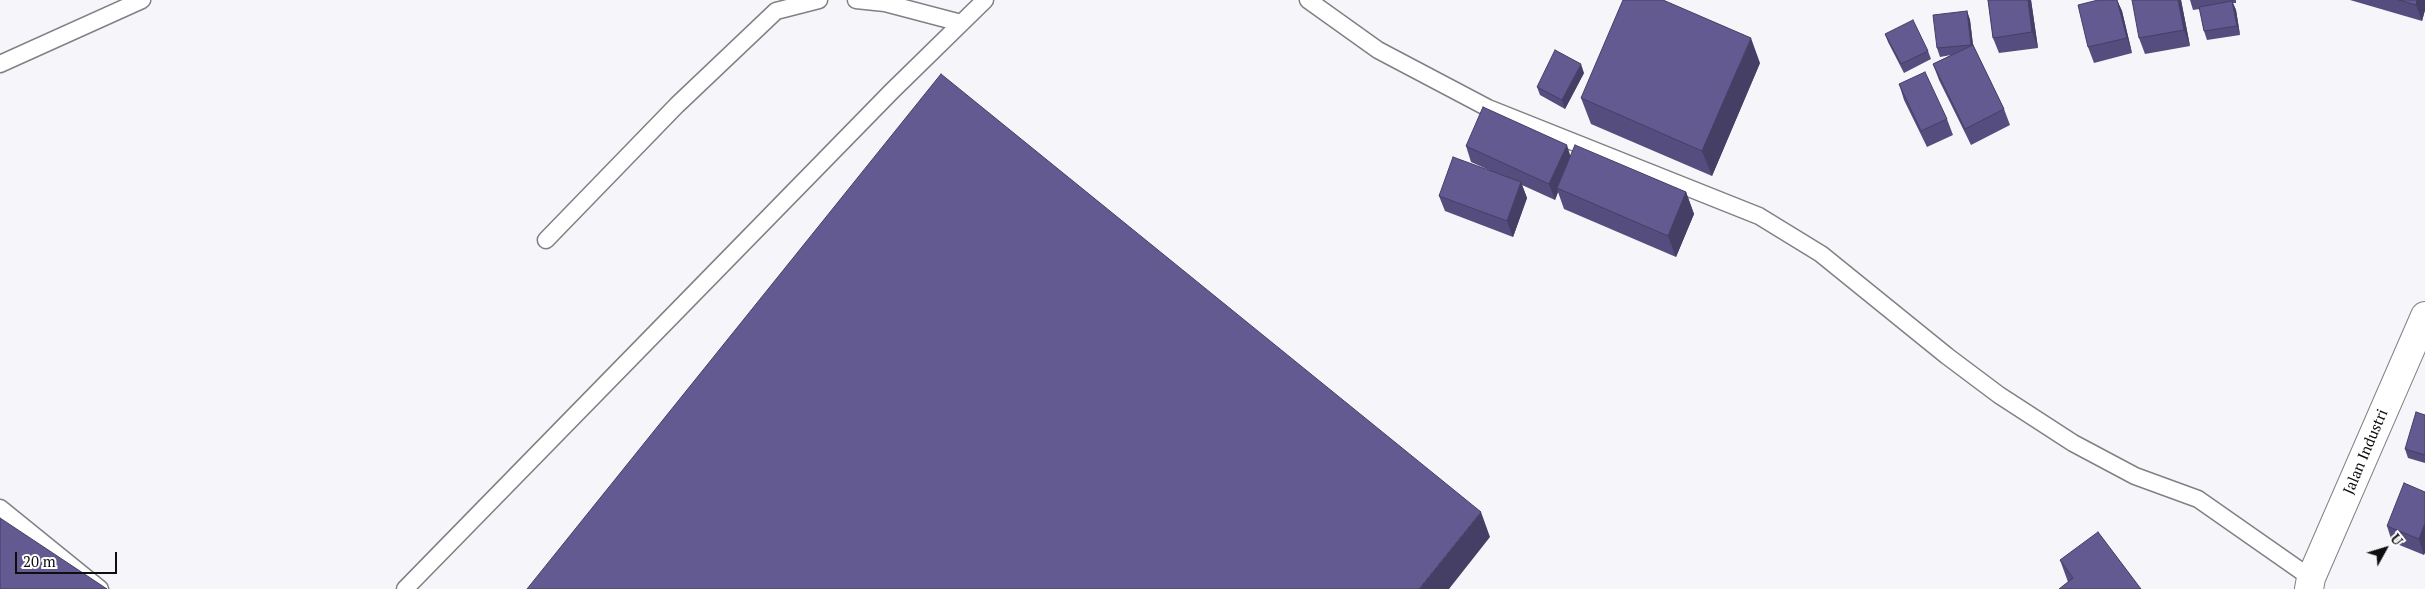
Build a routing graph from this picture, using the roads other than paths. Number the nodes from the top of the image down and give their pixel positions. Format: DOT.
graph roads {
  1 [pos="142,0"];
  2 [pos="819,0"];
  3 [pos="856,0"];
  4 [pos="985,0"];
  5 [pos="1308,0"];
  6 [pos="961,24"];
  7 [pos="0,64"];
  8 [pos="546,240"];
  9 [pos="2425,316"];
  10 [pos="0,508"];
  11 [pos="2310,584"];
  12 [pos="100,589"];
  13 [pos="405,589"];
  1 -- 7 [label="lane"];
  2 -- 8 [label="lane"];
  3 -- 6 [label="lane"];
  4 -- 6 [label="lane"];
  5 -- 11 [label="lane"];
  6 -- 13 [label="lane"];
  9 -- 11 [label="main road, Jalan Industri"];
  10 -- 12 [label="lane"];
}
